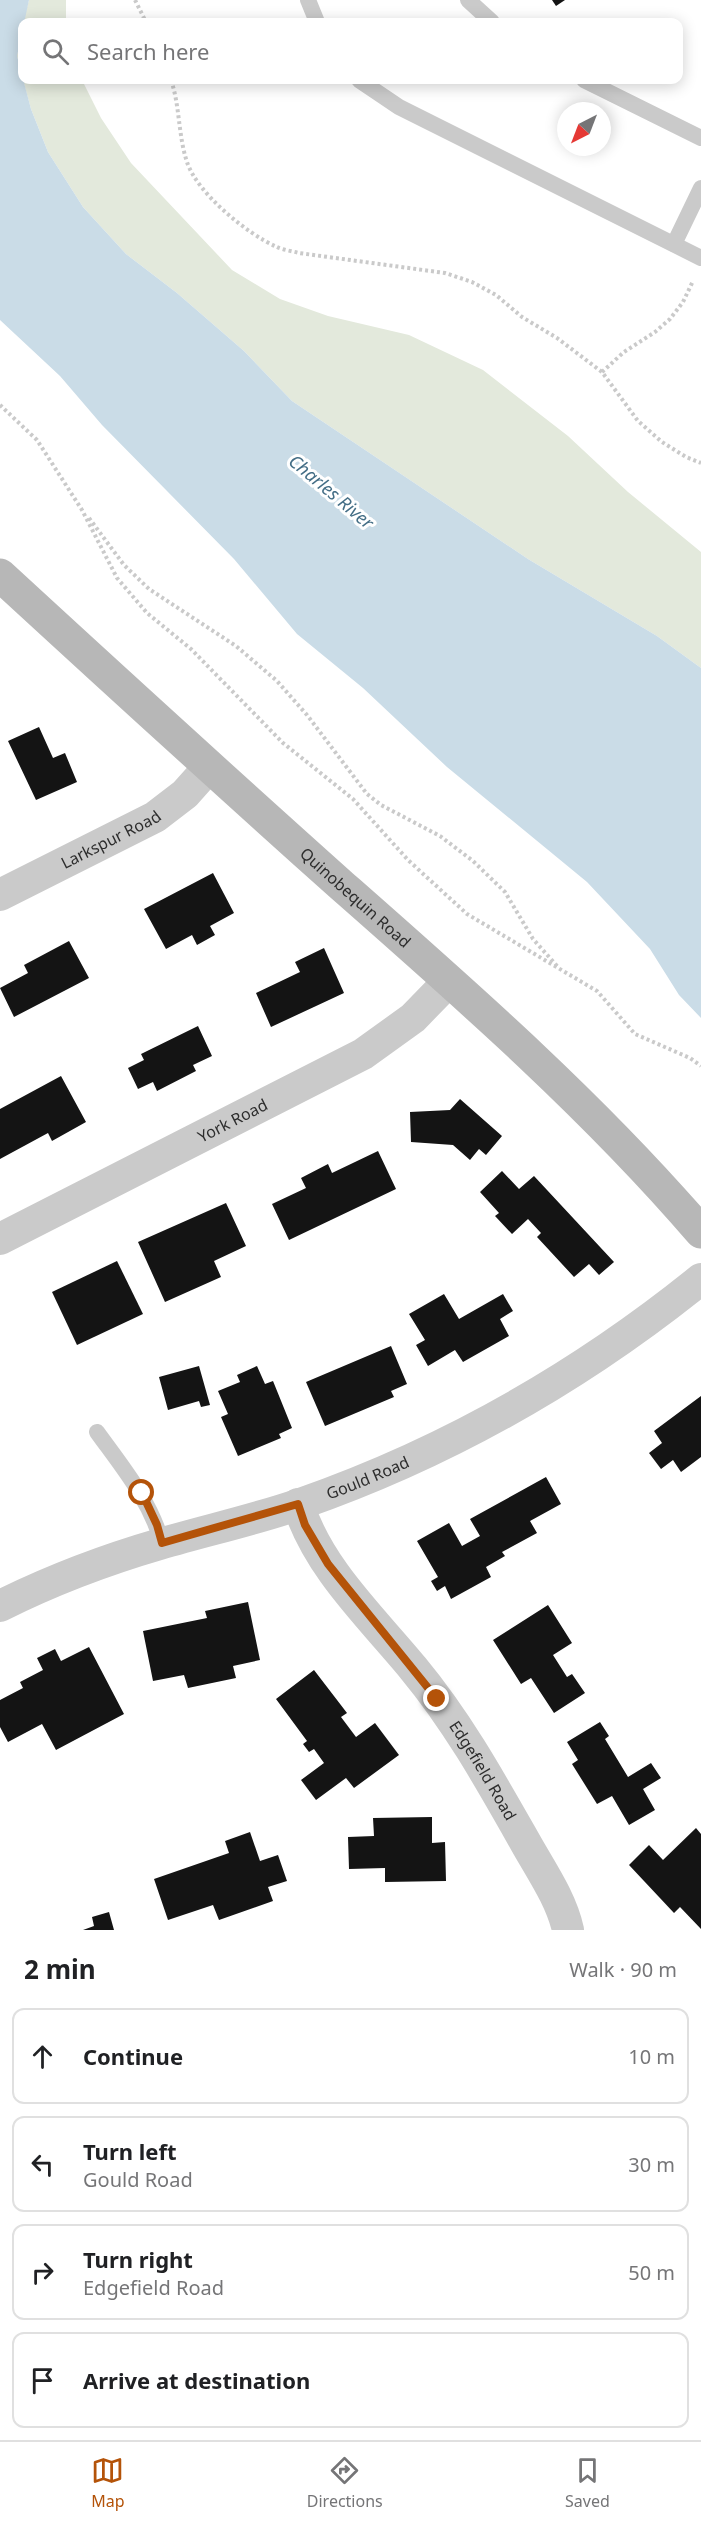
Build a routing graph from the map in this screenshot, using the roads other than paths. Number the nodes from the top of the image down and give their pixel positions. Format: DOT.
graph roads {
  1 [pos="308,0"];
  2 [pos="468,0"];
  3 [pos="315,18"];
  4 [pos="488,18"];
  5 [pos="365,84"];
  6 [pos="592,84"];
  7 [pos="701,138"];
  8 [pos="701,188"];
  9 [pos="674,244"];
  10 [pos="699,266"];
  11 [pos="0,575"];
  12 [pos="209,767"];
  13 [pos="0,894"];
  14 [pos="449,981"];
  15 [pos="701,1232"];
  16 [pos="0,1239"];
  17 [pos="701,1279"];
  18 [pos="97,1432"];
  19 [pos="298,1504"];
  20 [pos="162,1543"];
  21 [pos="0,1606"];
  22 [pos="568,1930"];
  1 -- 3 [label="lane"];
  2 -- 4 [label="lane"];
  5 -- 9 [label="lane"];
  6 -- 7 [label="lane"];
  8 -- 9 [label="lane"];
  9 -- 10 [label="lane"];
  11 -- 12 [label="main road, Quinobequin Road"];
  12 -- 13 [label="street, Larkspur Road"];
  12 -- 14 [label="main road, Quinobequin Road"];
  14 -- 15 [label="main road, Quinobequin Road"];
  14 -- 16 [label="street, York Road"];
  17 -- 19 [label="street, Gould Road"];
  18 -- 20 [label="lane"];
  19 -- 20 [label="street, Gould Road"];
  19 -- 22 [label="street, Edgefield Road"];
  20 -- 21 [label="street, Gould Road"];
}
